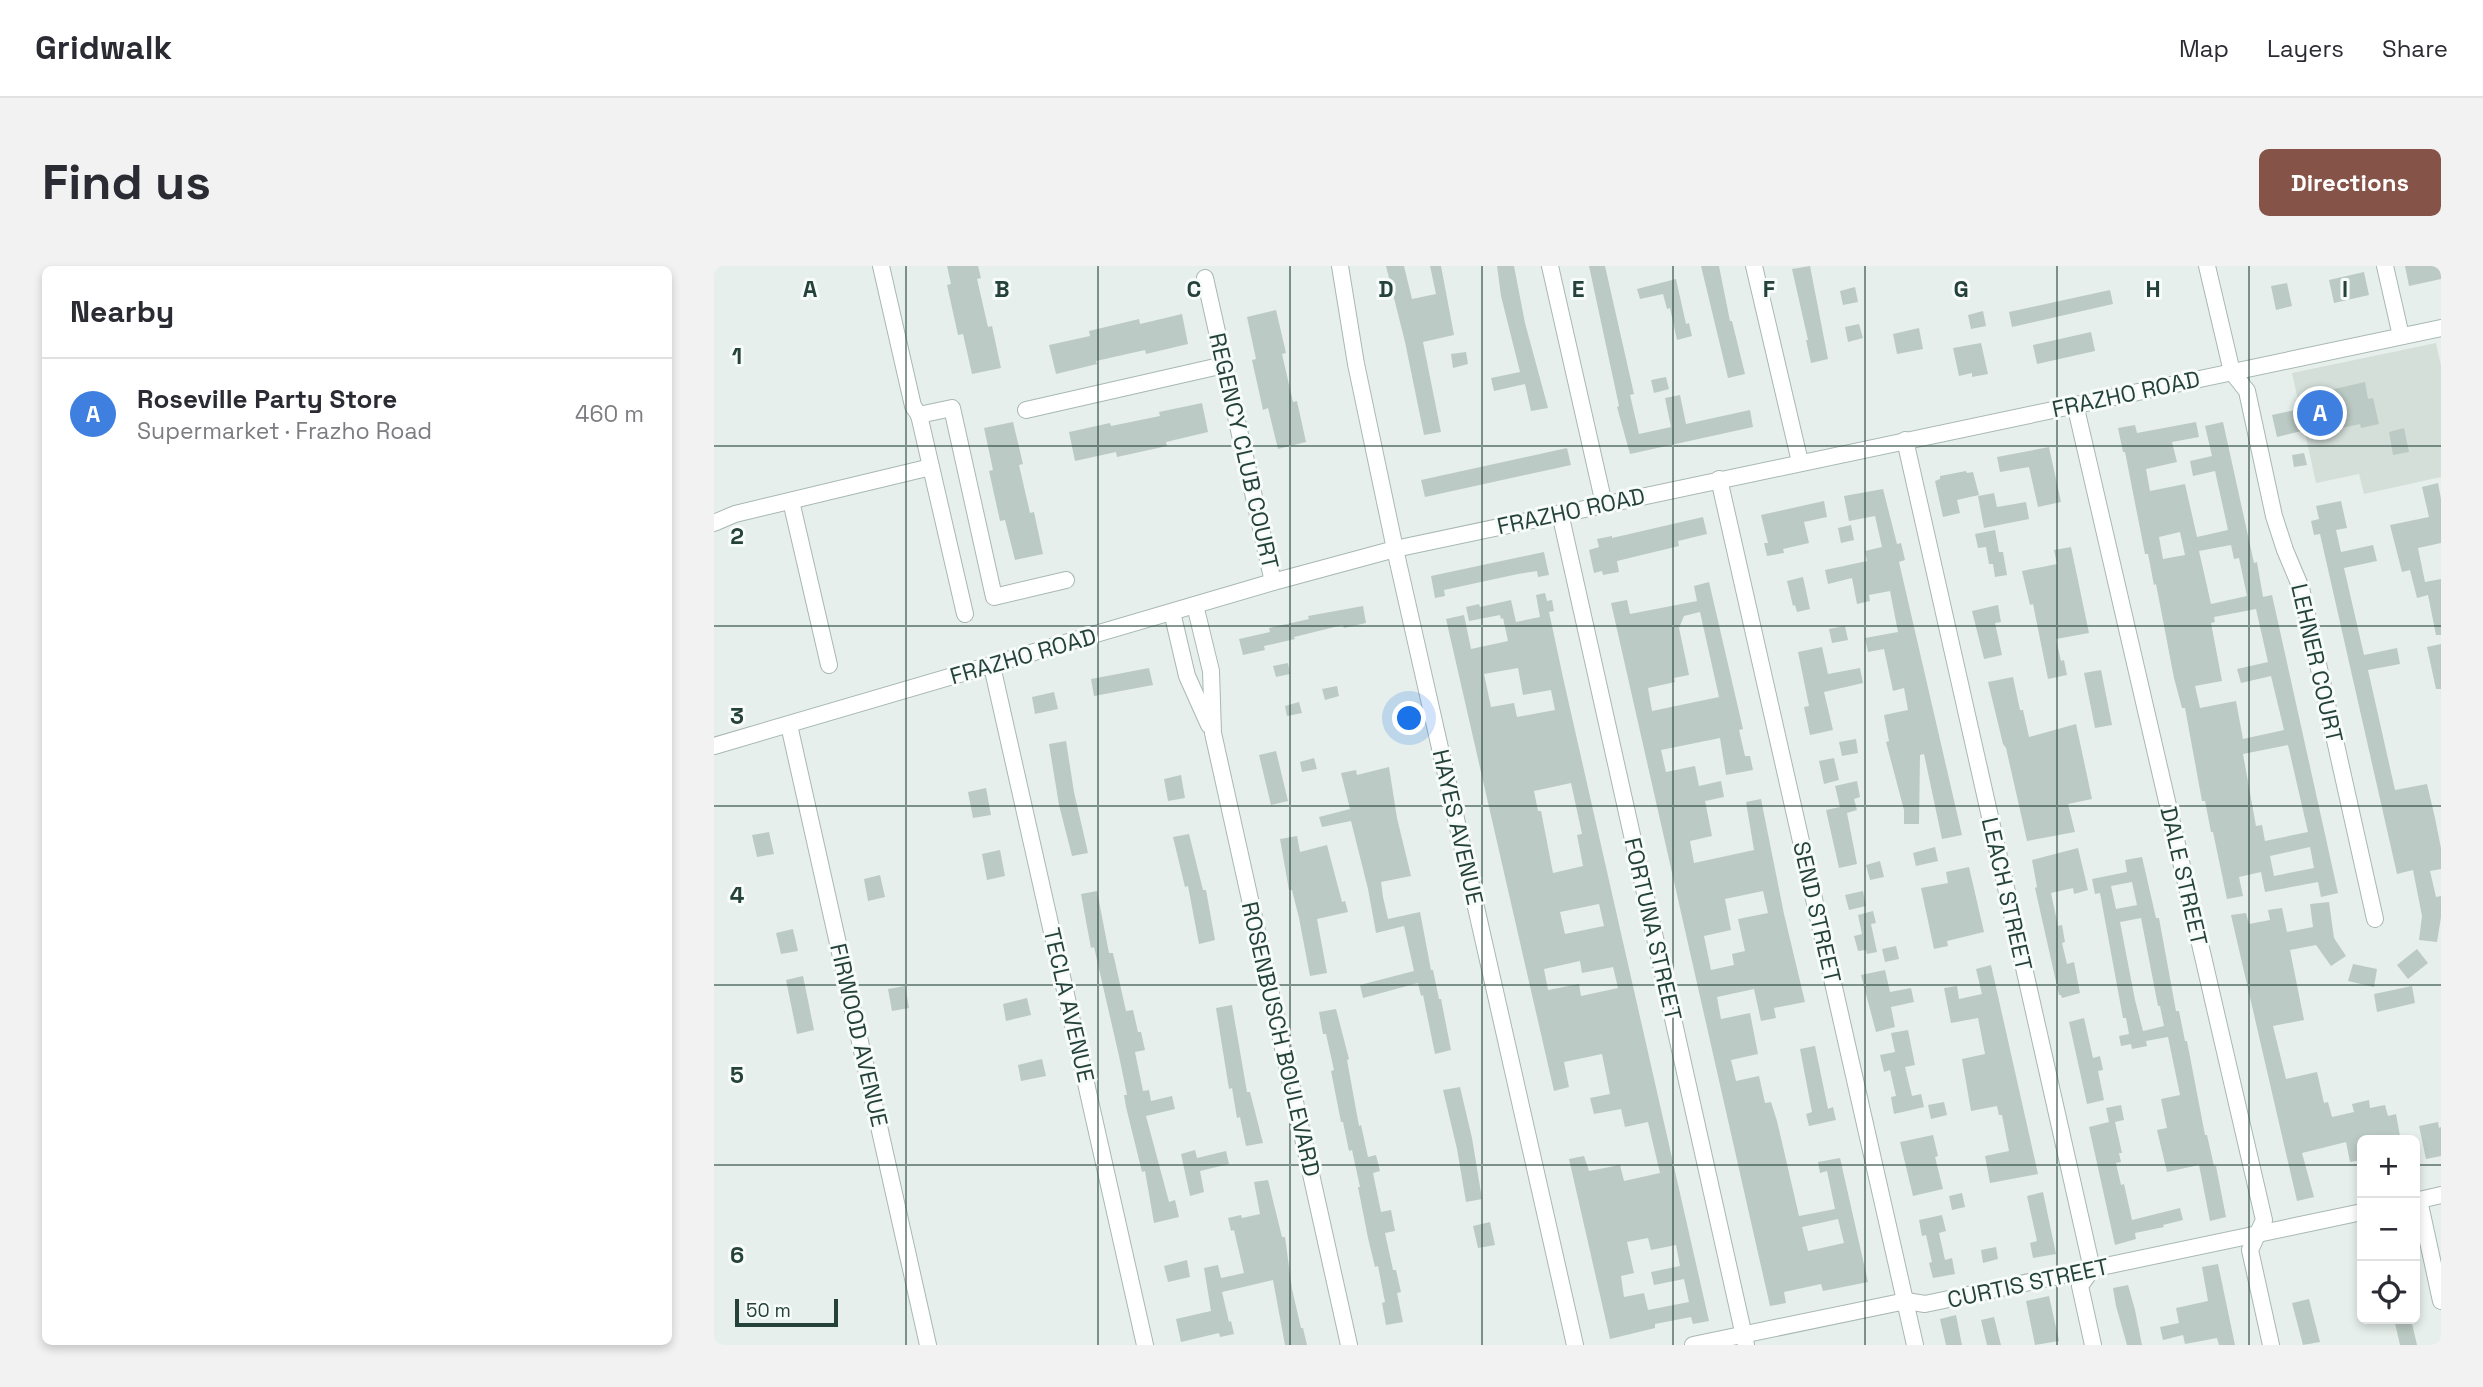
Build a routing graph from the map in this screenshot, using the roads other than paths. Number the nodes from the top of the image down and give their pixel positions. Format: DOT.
graph roads {
  1 [pos="881,266"];
  2 [pos="1340,266"];
  3 [pos="1550,266"];
  4 [pos="1754,266"];
  5 [pos="2207,266"];
  6 [pos="2385,266"];
  7 [pos="1205,278"];
  8 [pos="2441,329"];
  9 [pos="2401,336"];
  10 [pos="1224,365"];
  11 [pos="2232,372"];
  12 [pos="2075,404"];
  13 [pos="1026,410"];
  14 [pos="919,415"];
  15 [pos="1905,440"];
  16 [pos="1800,463"];
  17 [pos="931,467"];
  18 [pos="1719,479"];
  19 [pos="791,501"];
  20 [pos="1604,504"];
  21 [pos="1559,513"];
  22 [pos="714,523"];
  23 [pos="1395,549"];
  24 [pos="1066,580"];
  25 [pos="1273,582"];
  26 [pos="1195,605"];
  27 [pos="1172,612"];
  28 [pos="965,614"];
  29 [pos="829,665"];
  30 [pos="992,666"];
  31 [pos="789,725"];
  32 [pos="1213,733"];
  33 [pos="714,746"];
  34 [pos="2375,919"];
  35 [pos="2441,1195"];
  36 [pos="2420,1199"];
  37 [pos="2357,1213"];
  38 [pos="2420,1213"];
  39 [pos="2258,1234"];
  40 [pos="2092,1269"];
  41 [pos="1906,1301"];
  42 [pos="2441,1301"];
  43 [pos="1745,1340"];
  44 [pos="928,1345"];
  45 [pos="1145,1345"];
  46 [pos="1349,1345"];
  47 [pos="1575,1345"];
  48 [pos="1693,1345"];
  49 [pos="1915,1345"];
  50 [pos="2093,1345"];
  51 [pos="2271,1345"];
  1 -- 14 [label="street"];
  2 -- 23 [label="street, HAYES AVENUE"];
  3 -- 20 [label="street"];
  4 -- 16 [label="street"];
  5 -- 11 [label="street, LEHNER COURT"];
  6 -- 9 [label="street"];
  7 -- 10 [label="street, REGENCY CLUB COURT"];
  8 -- 9 [label="street, FRAZHO ROAD"];
  9 -- 11 [label="street, FRAZHO ROAD"];
  10 -- 13 [label="street"];
  10 -- 25 [label="street, REGENCY CLUB COURT"];
  11 -- 12 [label="street, FRAZHO ROAD"];
  11 -- 34 [label="street, LEHNER COURT"];
  12 -- 15 [label="street, FRAZHO ROAD"];
  12 -- 39 [label="street, DALE STREET"];
  14 -- 17 [label="street"];
  14 -- 24 [label="street"];
  15 -- 16 [label="street, FRAZHO ROAD"];
  15 -- 40 [label="street, LEACH STREET"];
  16 -- 18 [label="street, FRAZHO ROAD"];
  17 -- 19 [label="street"];
  17 -- 28 [label="street"];
  18 -- 20 [label="street, FRAZHO ROAD"];
  18 -- 41 [label="street, SEND STREET"];
  19 -- 22 [label="street"];
  19 -- 29 [label="street"];
  20 -- 21 [label="street, FRAZHO ROAD"];
  21 -- 23 [label="street, FRAZHO ROAD"];
  21 -- 43 [label="street, FORTUNA STREET"];
  23 -- 25 [label="street, FRAZHO ROAD"];
  23 -- 47 [label="street, HAYES AVENUE"];
  25 -- 26 [label="street, FRAZHO ROAD"];
  26 -- 27 [label="street, FRAZHO ROAD"];
  26 -- 32 [label="street, ROSENBUSCH BOULEVARD"];
  27 -- 30 [label="street, FRAZHO ROAD"];
  27 -- 32 [label="street, ROSENBUSCH BOULEVARD"];
  30 -- 31 [label="street, FRAZHO ROAD"];
  30 -- 45 [label="street, TECLA AVENUE"];
  31 -- 33 [label="street, FRAZHO ROAD"];
  31 -- 44 [label="street, FIRWOOD AVENUE"];
  32 -- 46 [label="street, ROSENBUSCH BOULEVARD"];
  35 -- 36 [label="street"];
  37 -- 39 [label="street, CURTIS STREET"];
  38 -- 42 [label="street"];
  39 -- 40 [label="street, CURTIS STREET"];
  39 -- 51 [label="street, DALE STREET"];
  40 -- 41 [label="street, CURTIS STREET"];
  40 -- 50 [label="street, LEACH STREET"];
  41 -- 43 [label="street, CURTIS STREET"];
  41 -- 49 [label="street, SEND STREET"];
  43 -- 48 [label="street, CURTIS STREET"];
}
